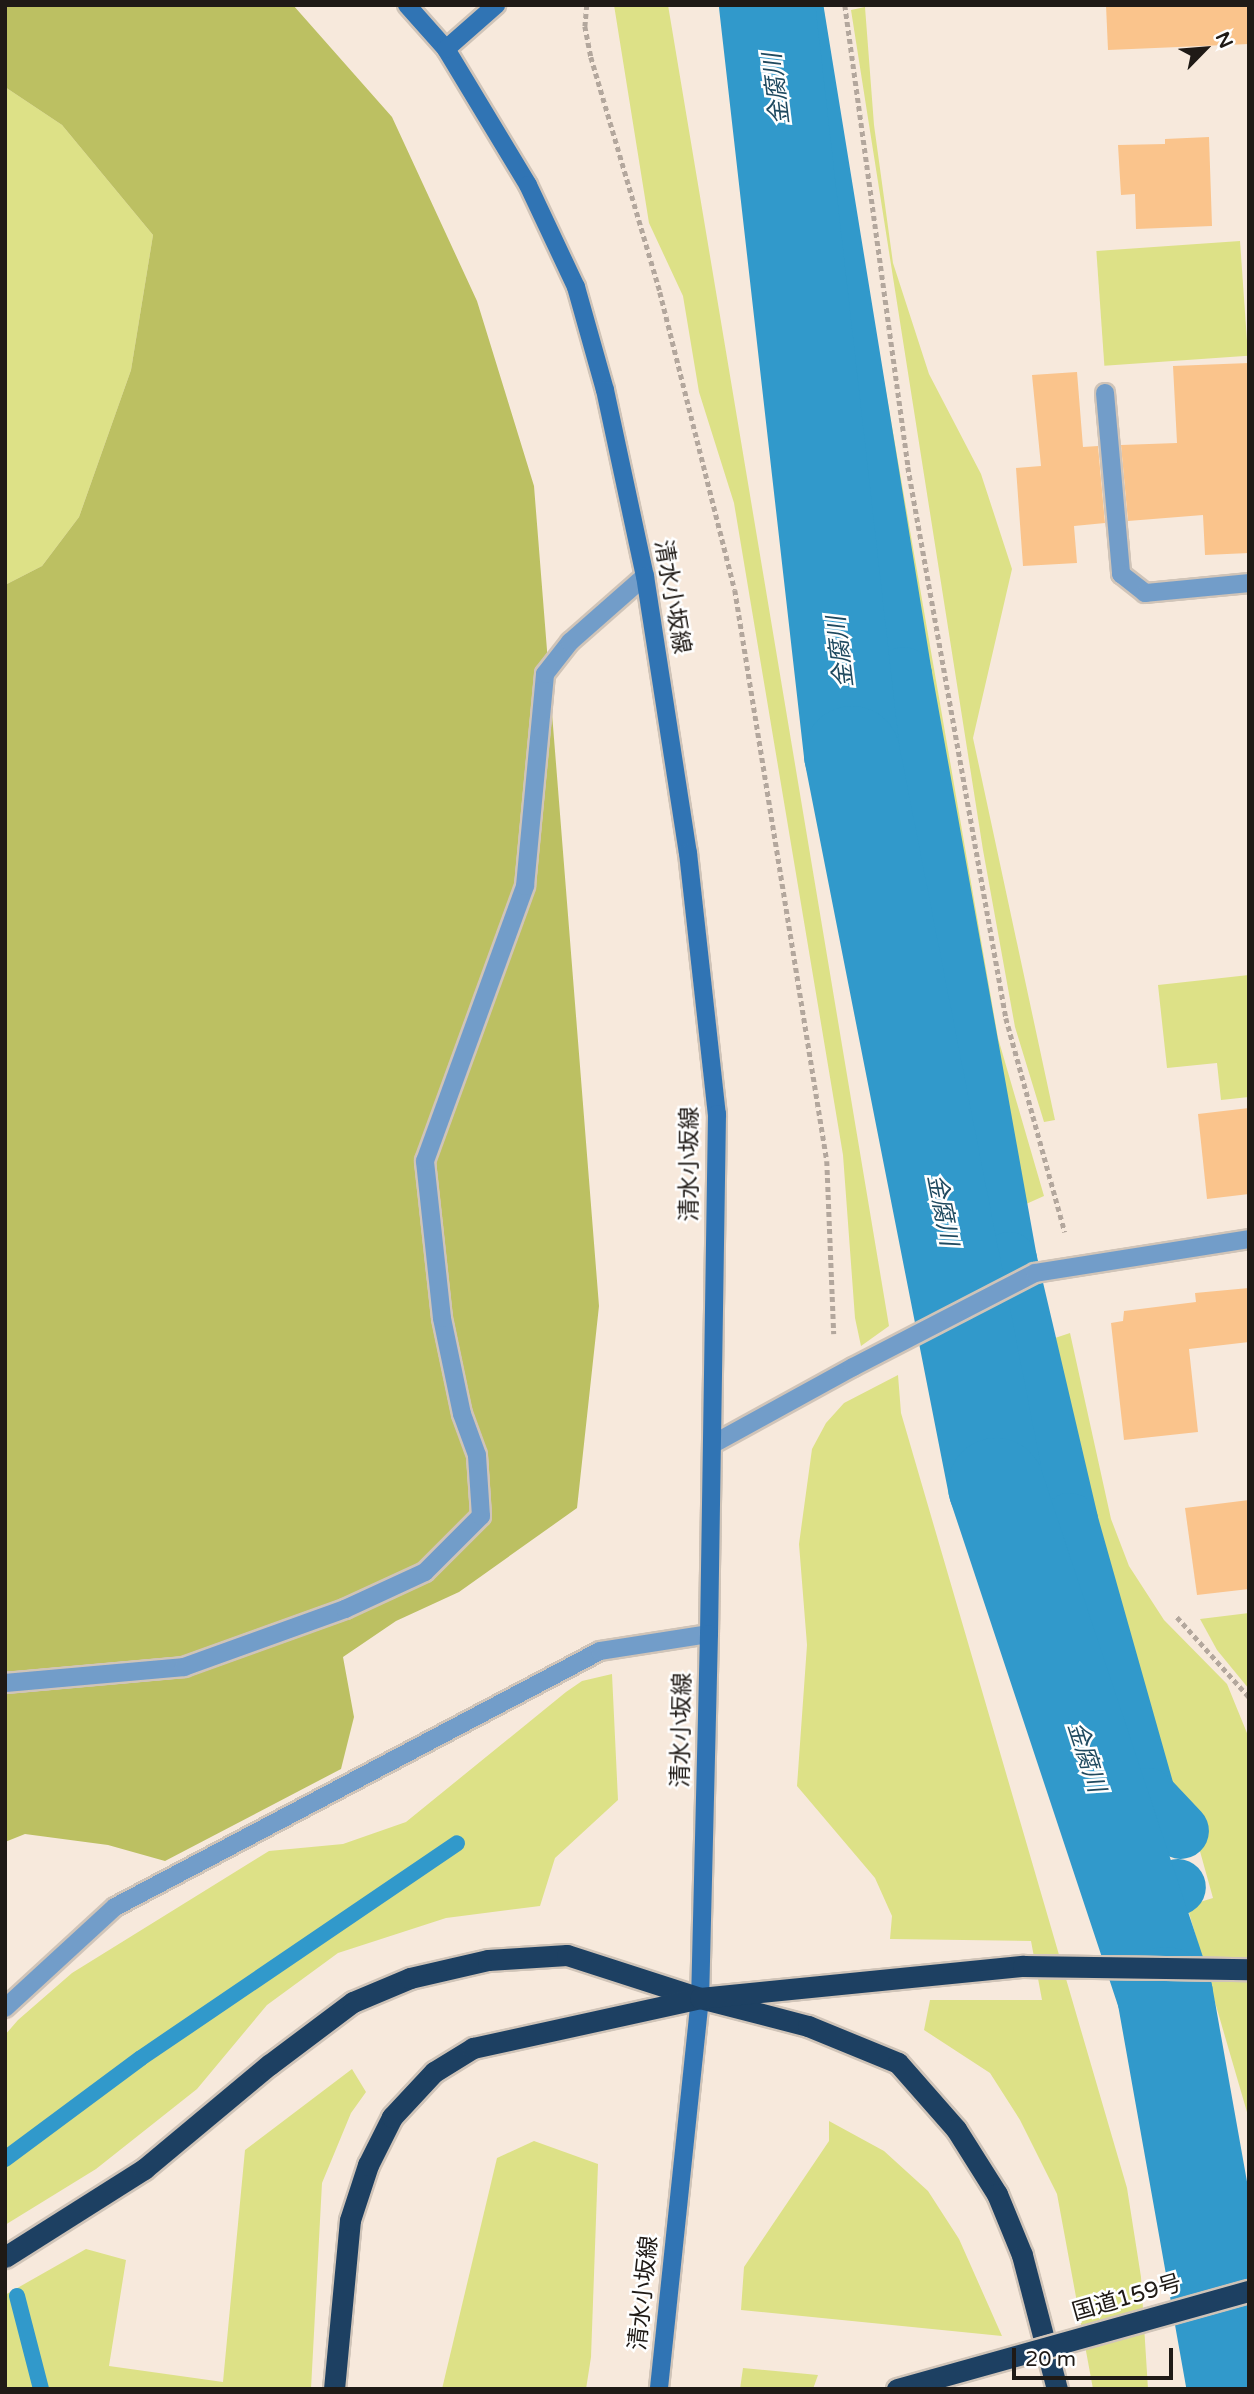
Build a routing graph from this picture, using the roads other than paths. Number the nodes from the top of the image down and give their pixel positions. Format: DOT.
graph roads {
  1 [pos="407,5"];
  2 [pos="496,5"];
  3 [pos="446,49"];
  4 [pos="1105,393"];
  5 [pos="645,576"];
  6 [pos="1249,583"];
  7 [pos="1249,1239"];
  8 [pos="713,1444"];
  9 [pos="709,1634"];
  10 [pos="5,1683"];
  11 [pos="1249,1969"];
  12 [pos="699,1998"];
  13 [pos="5,2008"];
  14 [pos="5,2257"];
  15 [pos="1249,2291"];
  16 [pos="334,2389"];
  17 [pos="659,2389"];
  18 [pos="897,2389"];
  19 [pos="1057,2389"];
  1 -- 3 [label="main road, 清水小坂線"];
  2 -- 3 [label="main road"];
  3 -- 5 [label="main road, 清水小坂線"];
  4 -- 6 [label="street"];
  5 -- 8 [label="main road, 清水小坂線"];
  5 -- 10 [label="street"];
  7 -- 8 [label="street"];
  8 -- 9 [label="main road, 清水小坂線"];
  9 -- 12 [label="main road, 清水小坂線"];
  9 -- 13 [label="street"];
  11 -- 12 [label="highway"];
  12 -- 14 [label="highway"];
  12 -- 16 [label="highway"];
  12 -- 17 [label="main road, 清水小坂線"];
  12 -- 19 [label="highway"];
  15 -- 18 [label="highway, 国道159号, bridge"];
}
